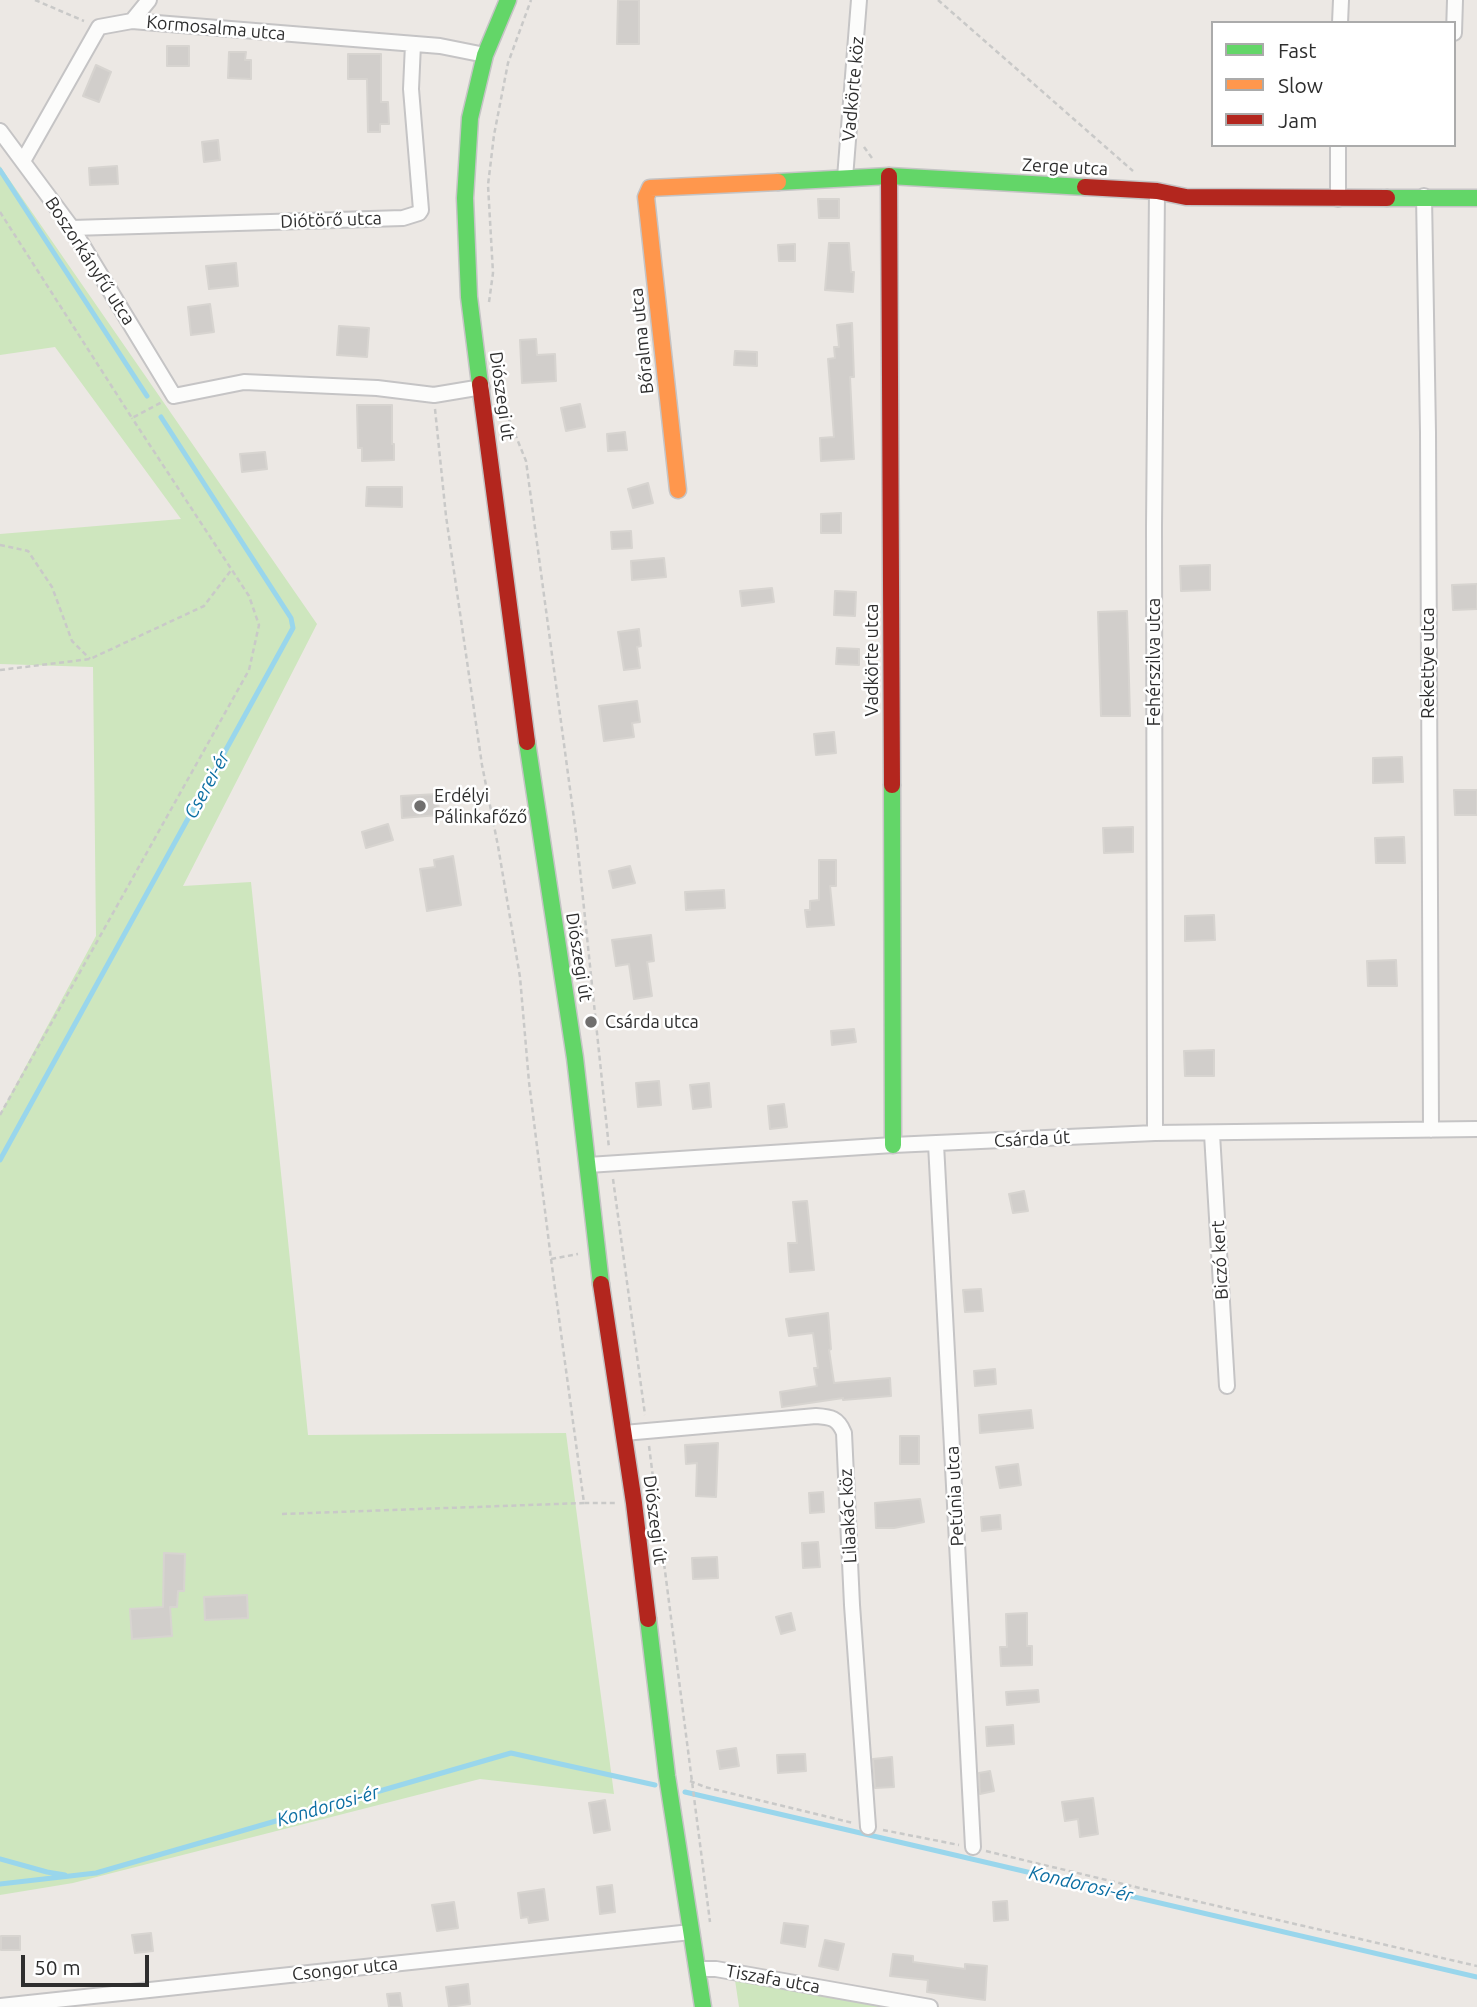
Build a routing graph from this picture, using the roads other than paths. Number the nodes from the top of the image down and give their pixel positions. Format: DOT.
graph roads {
  1 [pos="149,0"];
  2 [pos="508,0"];
  3 [pos="859,0"];
  4 [pos="1340,0"];
  5 [pos="1455,0"];
  6 [pos="1340,21"];
  7 [pos="1454,21"];
  8 [pos="132,22"];
  9 [pos="413,44"];
  10 [pos="485,55"];
  11 [pos="0,131"];
  12 [pos="1338,147"];
  13 [pos="23,160"];
  14 [pos="889,176"];
  15 [pos="845,178"];
  16 [pos="650,188"];
  17 [pos="1157,191"];
  18 [pos="1424,196"];
  19 [pos="1477,198"];
  20 [pos="1338,199"];
  21 [pos="72,228"];
  22 [pos="482,387"];
  23 [pos="678,490"];
  24 [pos="1477,1129"];
  25 [pos="1430,1130"];
  26 [pos="1155,1133"];
  27 [pos="1212,1134"];
  28 [pos="936,1144"];
  29 [pos="893,1145"];
  30 [pos="588,1165"];
  31 [pos="1227,1386"];
  32 [pos="624,1433"];
  33 [pos="868,1827"];
  34 [pos="973,1847"];
  35 [pos="691,1932"];
  36 [pos="698,1969"];
  37 [pos="0,2006"];
  38 [pos="703,2007"];
  39 [pos="930,2007"];
  1 -- 8 [label="street"];
  2 -- 10 [label="street, Diószegi út"];
  3 -- 15 [label="street, Vadkörte köz"];
  4 -- 6 [label="street"];
  5 -- 7 [label="street"];
  8 -- 9 [label="street, Kormosalma utca"];
  8 -- 13 [label="street, Kormosalma utca"];
  9 -- 10 [label="street, Kormosalma utca"];
  9 -- 21 [label="street, Diótörő utca"];
  10 -- 22 [label="street, Diószegi út"];
  11 -- 13 [label="street, Boszorkányfű utca"];
  12 -- 20 [label="street"];
  13 -- 21 [label="street, Boszorkányfű utca"];
  14 -- 15 [label="street, Zerge utca"];
  14 -- 17 [label="street, Zerge utca"];
  14 -- 29 [label="street, Vadkörte utca"];
  15 -- 16 [label="street, Zerge utca"];
  16 -- 23 [label="street, Bőralma utca"];
  17 -- 20 [label="street, Zerge utca"];
  17 -- 26 [label="street, Fehérszilva utca"];
  18 -- 19 [label="street, Zerge utca"];
  18 -- 20 [label="street, Zerge utca"];
  18 -- 25 [label="street, Rekettye utca"];
  21 -- 22 [label="street, Boszorkányfű utca"];
  22 -- 30 [label="street, Diószegi út"];
  24 -- 25 [label="street, Csárda út"];
  25 -- 27 [label="street, Csárda út"];
  26 -- 27 [label="street, Csárda út"];
  26 -- 28 [label="street, Csárda út"];
  27 -- 31 [label="street, Biczó kert"];
  28 -- 29 [label="street, Csárda út"];
  28 -- 34 [label="street, Petúnia utca"];
  29 -- 30 [label="street, Csárda út"];
  30 -- 32 [label="street, Diószegi út"];
  32 -- 33 [label="street, Lilaakác köz"];
  32 -- 35 [label="street, Diószegi út"];
  35 -- 36 [label="street, Diószegi út"];
  35 -- 37 [label="street, Csongor utca"];
  36 -- 38 [label="street, Diószegi út"];
  36 -- 39 [label="street, Tiszafa utca"];
}
